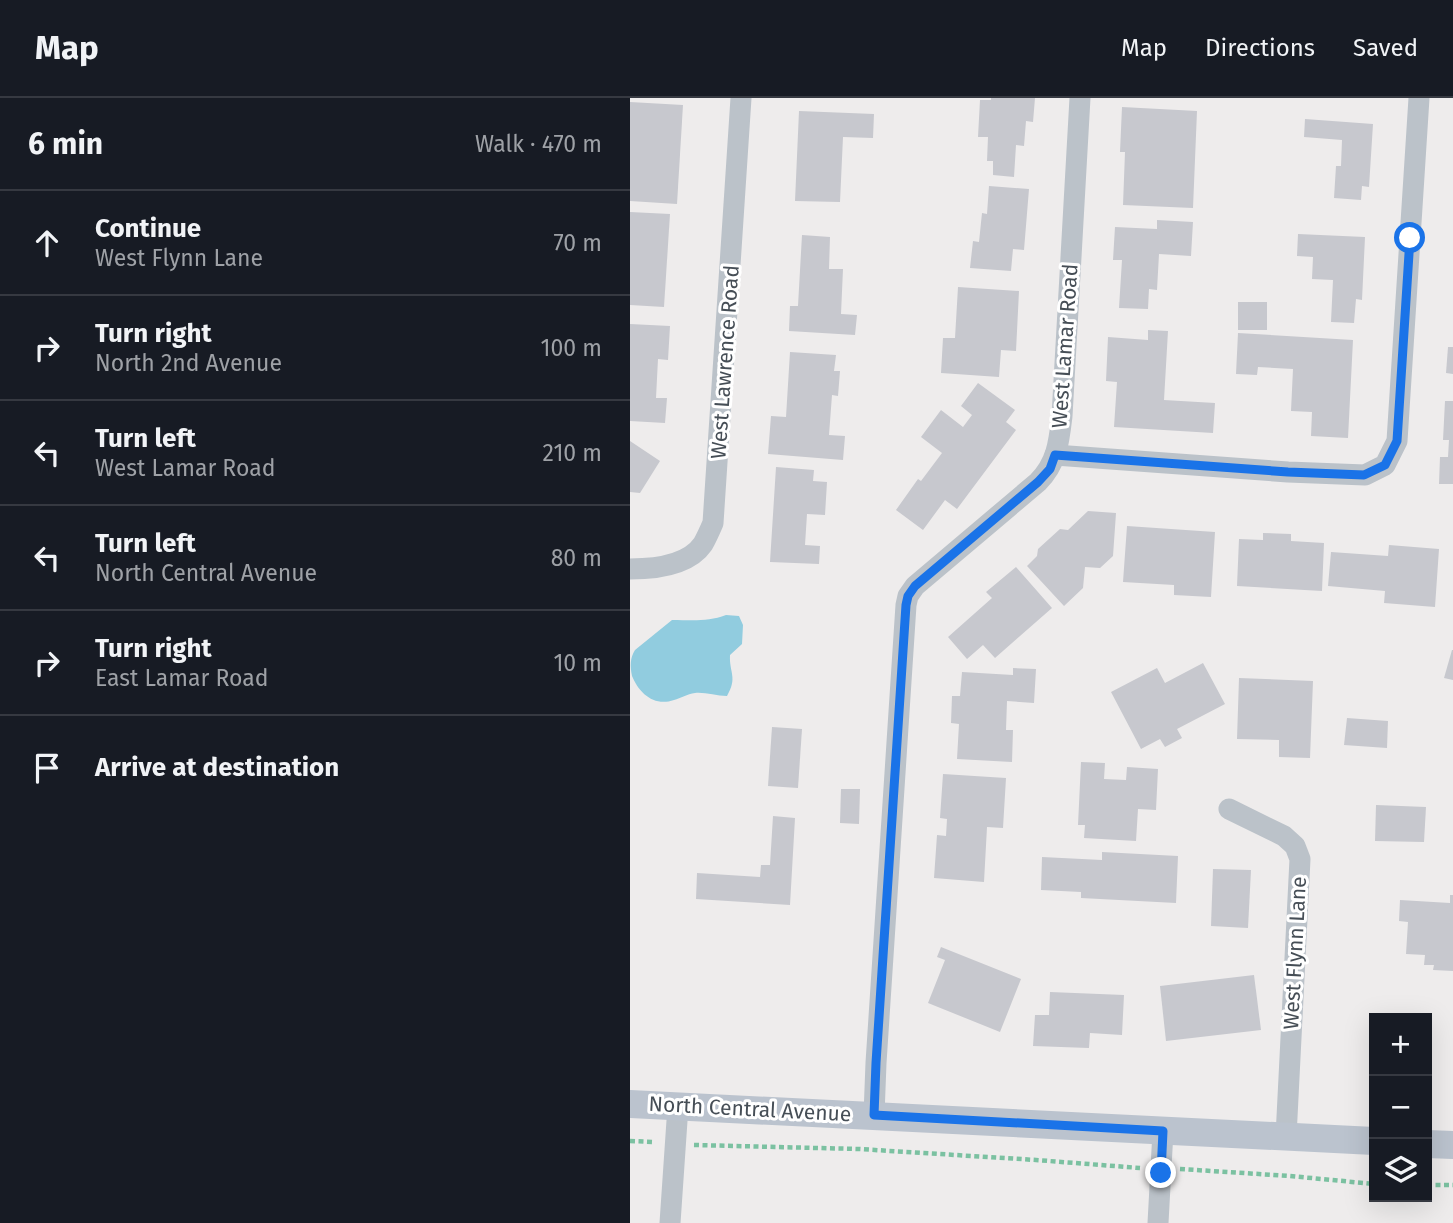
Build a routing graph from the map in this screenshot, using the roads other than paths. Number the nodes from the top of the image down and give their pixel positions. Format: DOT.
graph roads {
  1 [pos="741,98"];
  2 [pos="1080,98"];
  3 [pos="1419,98"];
  4 [pos="1055,455"];
  5 [pos="630,569"];
  6 [pos="1229,809"];
  7 [pos="630,1104"];
  8 [pos="678,1106"];
  9 [pos="874,1115"];
  10 [pos="1163,1131"];
  11 [pos="1286,1137"];
  12 [pos="1369,1141"];
  13 [pos="1432,1144"];
  14 [pos="1453,1145"];
  15 [pos="670,1223"];
  16 [pos="1158,1223"];
  1 -- 5 [label="street, West Lawrence Road"];
  2 -- 4 [label="street, West Lamar Road"];
  3 -- 4 [label="street"];
  4 -- 9 [label="street, West Lamar Road"];
  6 -- 11 [label="street, West Flynn Lane"];
  7 -- 8 [label="main road, North Central Avenue"];
  8 -- 9 [label="main road, North Central Avenue"];
  8 -- 15 [label="street"];
  9 -- 10 [label="main road, North Central Avenue"];
  10 -- 11 [label="main road, North Central Avenue"];
  10 -- 16 [label="street"];
  11 -- 12 [label="main road, North Central Avenue"];
  13 -- 14 [label="main road"];
}
